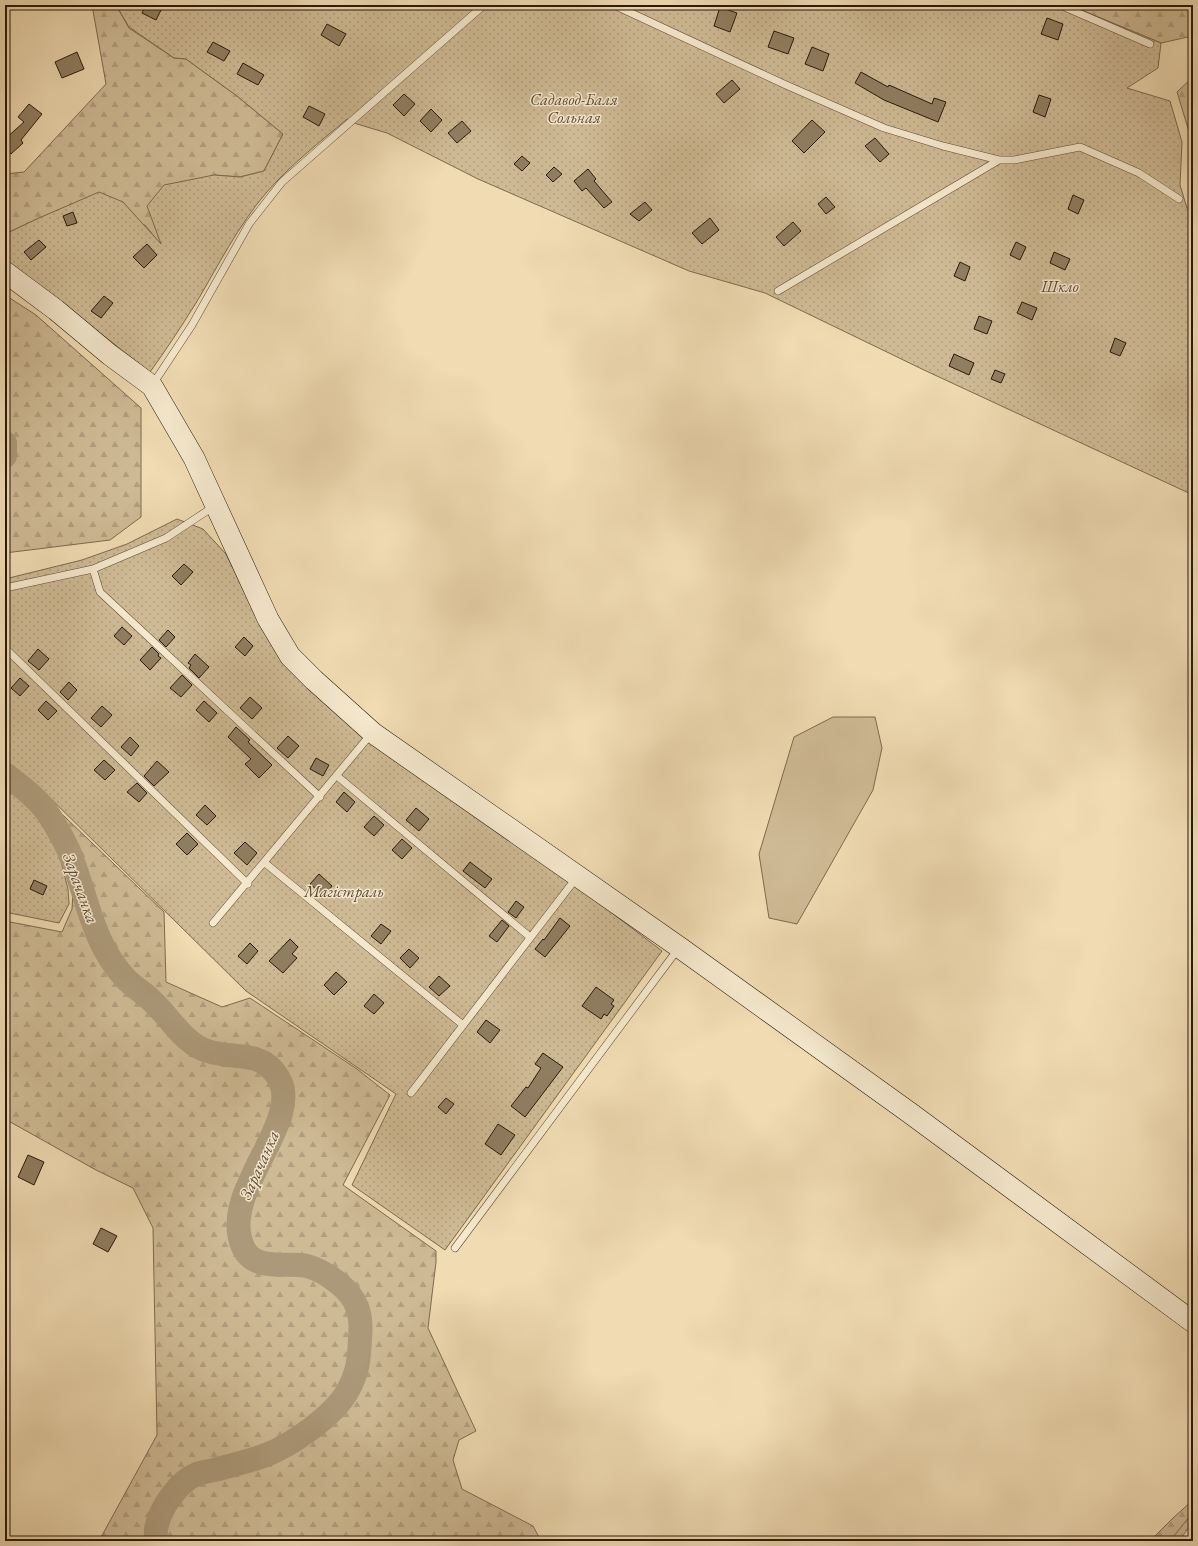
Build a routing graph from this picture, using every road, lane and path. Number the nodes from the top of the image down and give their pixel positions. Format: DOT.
graph roads {
  1 [pos="484,5"];
  2 [pos="614,5"];
  3 [pos="1060,5"];
  4 [pos="1150,44"];
  5 [pos="999,160"];
  6 [pos="1179,199"];
  7 [pos="5,272"];
  8 [pos="778,291"];
  9 [pos="152,386"];
  10 [pos="215,506"];
  11 [pos="93,569"];
  12 [pos="5,588"];
  13 [pos="5,648"];
  14 [pos="373,733"];
  15 [pos="337,776"];
  16 [pos="320,797"];
  17 [pos="265,863"];
  18 [pos="578,875"];
  19 [pos="248,884"];
  20 [pos="213,923"];
  21 [pos="530,937"];
  22 [pos="679,947"];
  23 [pos="463,1025"];
  24 [pos="411,1093"];
  25 [pos="455,1248"];
  26 [pos="1193,1322"];
  27 [pos="1193,1528"];
  28 [pos="1184,1541"];
  1 -- 9 [label="lane"];
  2 -- 5 [label="lane"];
  3 -- 4 [label="lane"];
  5 -- 6 [label="lane"];
  5 -- 8 [label="lane"];
  7 -- 9 [label="street"];
  9 -- 10 [label="street"];
  10 -- 11 [label="lane"];
  10 -- 14 [label="street"];
  11 -- 12 [label="lane"];
  11 -- 16 [label="lane"];
  13 -- 19 [label="lane"];
  14 -- 15 [label="lane"];
  14 -- 18 [label="street"];
  15 -- 16 [label="lane"];
  15 -- 21 [label="lane"];
  16 -- 17 [label="lane"];
  17 -- 19 [label="lane"];
  17 -- 23 [label="lane"];
  18 -- 21 [label="lane"];
  18 -- 22 [label="street"];
  19 -- 20 [label="lane"];
  21 -- 23 [label="lane"];
  22 -- 25 [label="lane"];
  22 -- 26 [label="street"];
  23 -- 24 [label="lane"];
  27 -- 28 [label="lane"];
}
